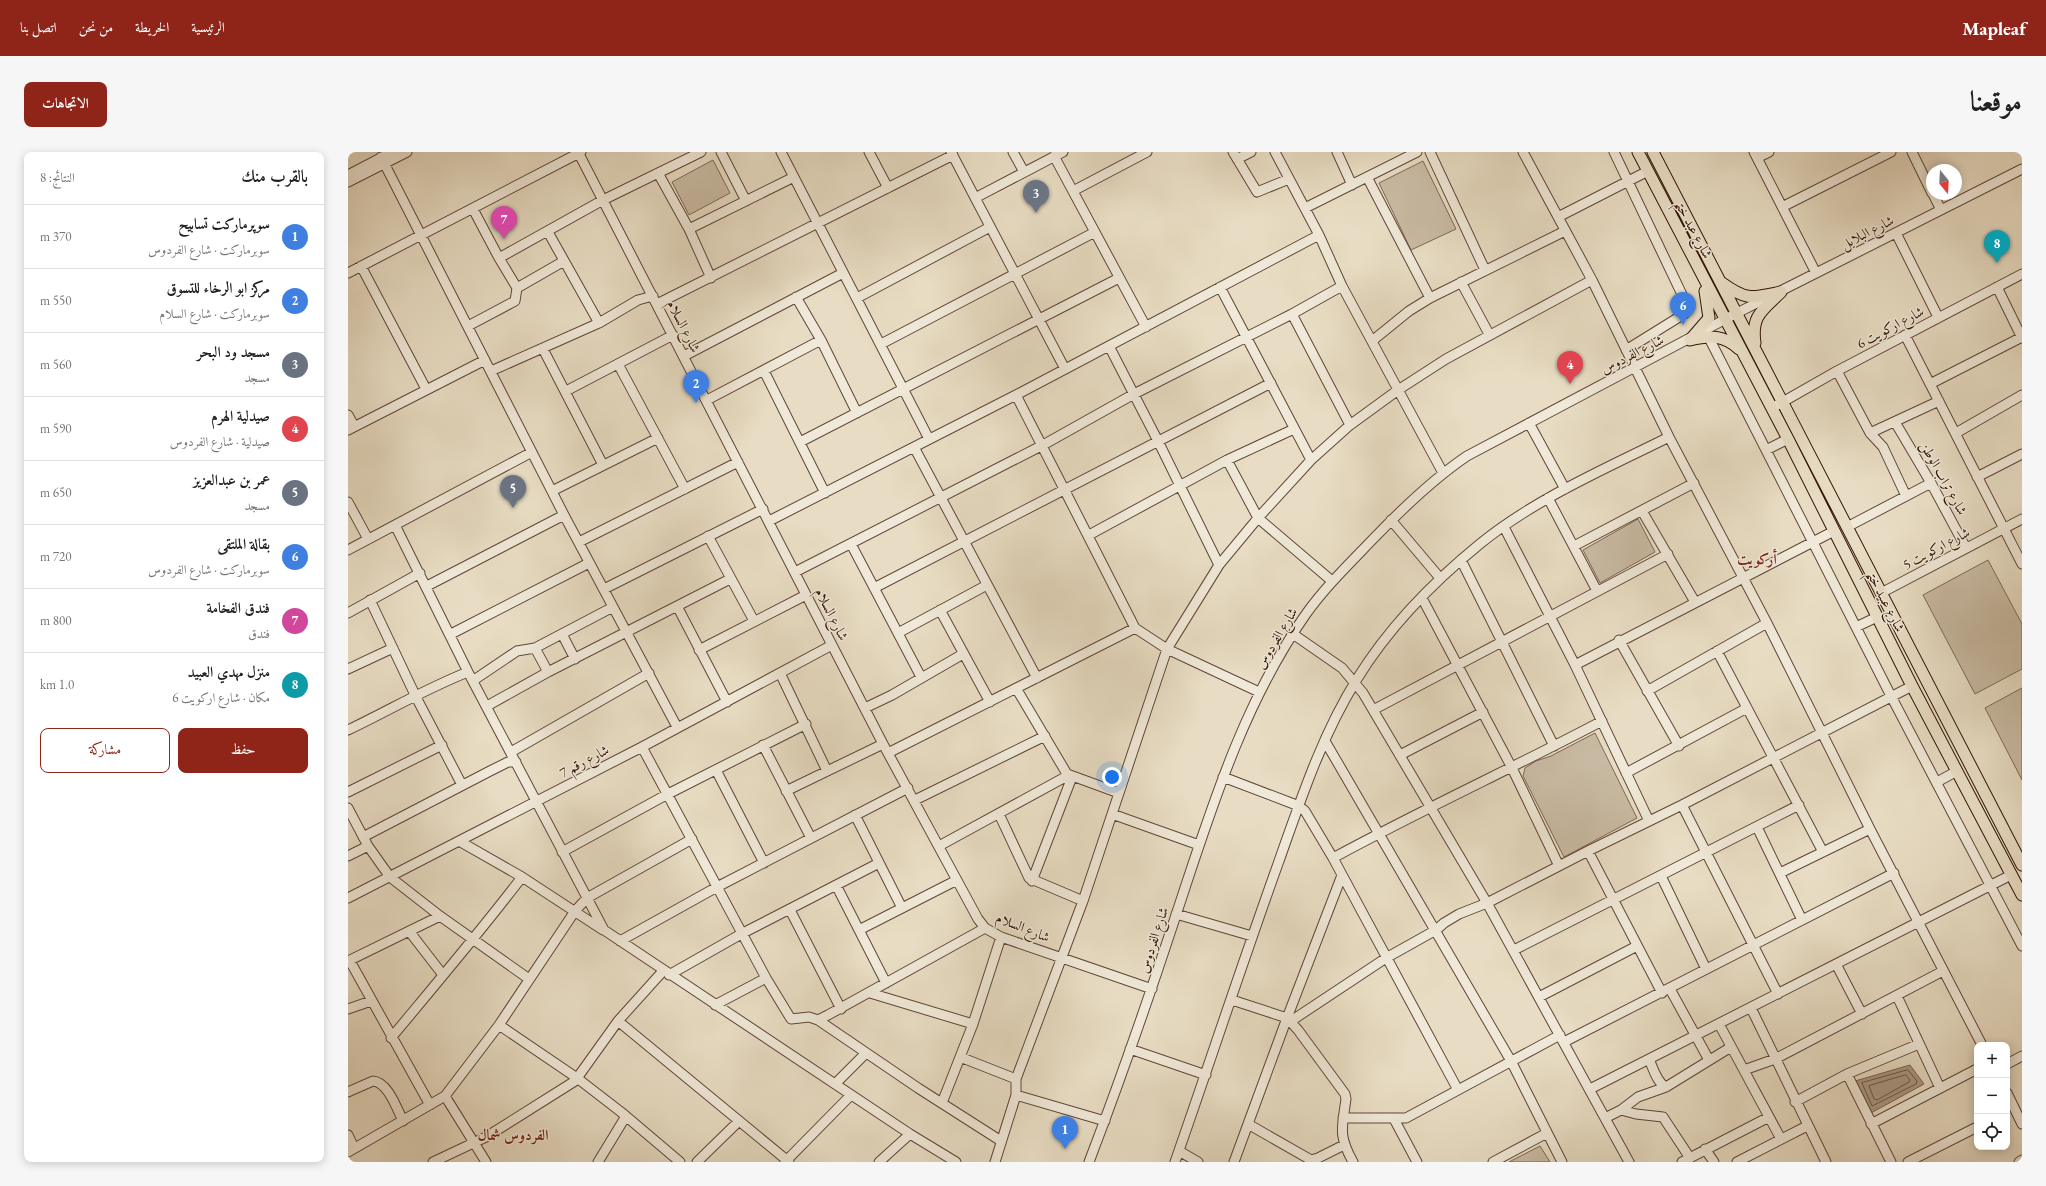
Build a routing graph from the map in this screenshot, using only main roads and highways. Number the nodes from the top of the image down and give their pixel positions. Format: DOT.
graph roads {
  1 [pos="1638,152"];
  2 [pos="1654,152"];
  3 [pos="1698,269"];
  4 [pos="1720,282"];
  5 [pos="1737,313"];
  6 [pos="1725,320"];
  7 [pos="1755,348"];
  8 [pos="1743,354"];
  9 [pos="2022,865"];
  10 [pos="2022,895"];
  1 -- 3 [label="main road, شارع عبد ختم"];
  2 -- 4 [label="main road, شارع عبد ختم"];
  3 -- 6 [label="main road, شارع عبد ختم"];
  3 -- 8 [label="main road"];
  4 -- 5 [label="main road, شارع عبد ختم"];
  4 -- 7 [label="main road"];
  5 -- 7 [label="main road, شارع عبيد ختم"];
  6 -- 8 [label="main road, شارع عبيد ختم"];
  7 -- 9 [label="main road, شارع عبيد ختم"];
  8 -- 10 [label="main road, شارع عبيد ختم"];
}
